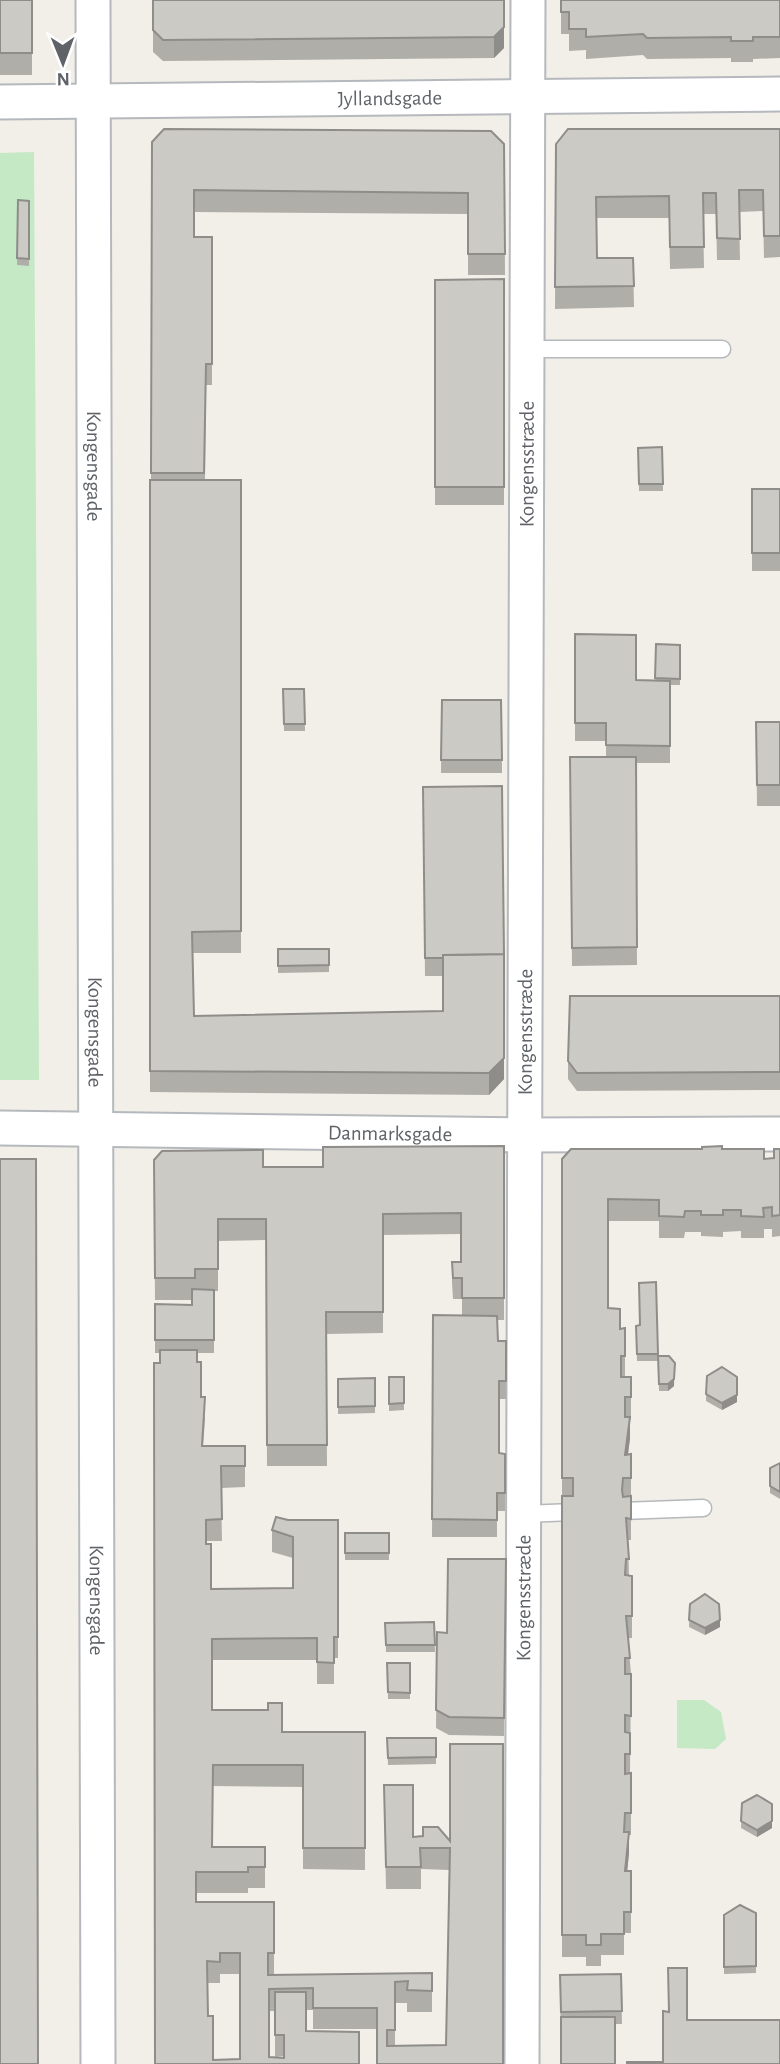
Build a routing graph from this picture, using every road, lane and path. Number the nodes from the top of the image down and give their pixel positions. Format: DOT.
graph roads {
  1 [pos="93,0"];
  2 [pos="528,0"];
  3 [pos="780,94"];
  4 [pos="527,96"];
  5 [pos="94,101"];
  6 [pos="0,102"];
  7 [pos="527,349"];
  8 [pos="722,349"];
  9 [pos="0,1128"];
  10 [pos="97,1128"];
  11 [pos="780,1134"];
  12 [pos="525,1135"];
  13 [pos="703,1508"];
  14 [pos="622,1511"];
  15 [pos="573,1512"];
  16 [pos="524,1514"];
  17 [pos="98,2064"];
  18 [pos="523,2064"];
  1 -- 5 [label="street, Kongensgade"];
  2 -- 4 [label="street, Kongensstræde"];
  3 -- 4 [label="street, Jyllandsgade"];
  4 -- 5 [label="street, Jyllandsgade"];
  4 -- 7 [label="street, Kongensstræde"];
  5 -- 6 [label="street, Jyllandsgade"];
  5 -- 10 [label="street, Kongensgade"];
  7 -- 8 [label="lane"];
  7 -- 12 [label="street, Kongensstræde"];
  9 -- 10 [label="street, Danmarksgade"];
  10 -- 12 [label="street, Danmarksgade"];
  10 -- 17 [label="street, Kongensgade"];
  11 -- 12 [label="street, Danmarksgade"];
  12 -- 16 [label="street, Kongensstræde"];
  13 -- 14 [label="lane"];
  15 -- 16 [label="lane"];
  16 -- 18 [label="street, Kongensstræde"];
}
